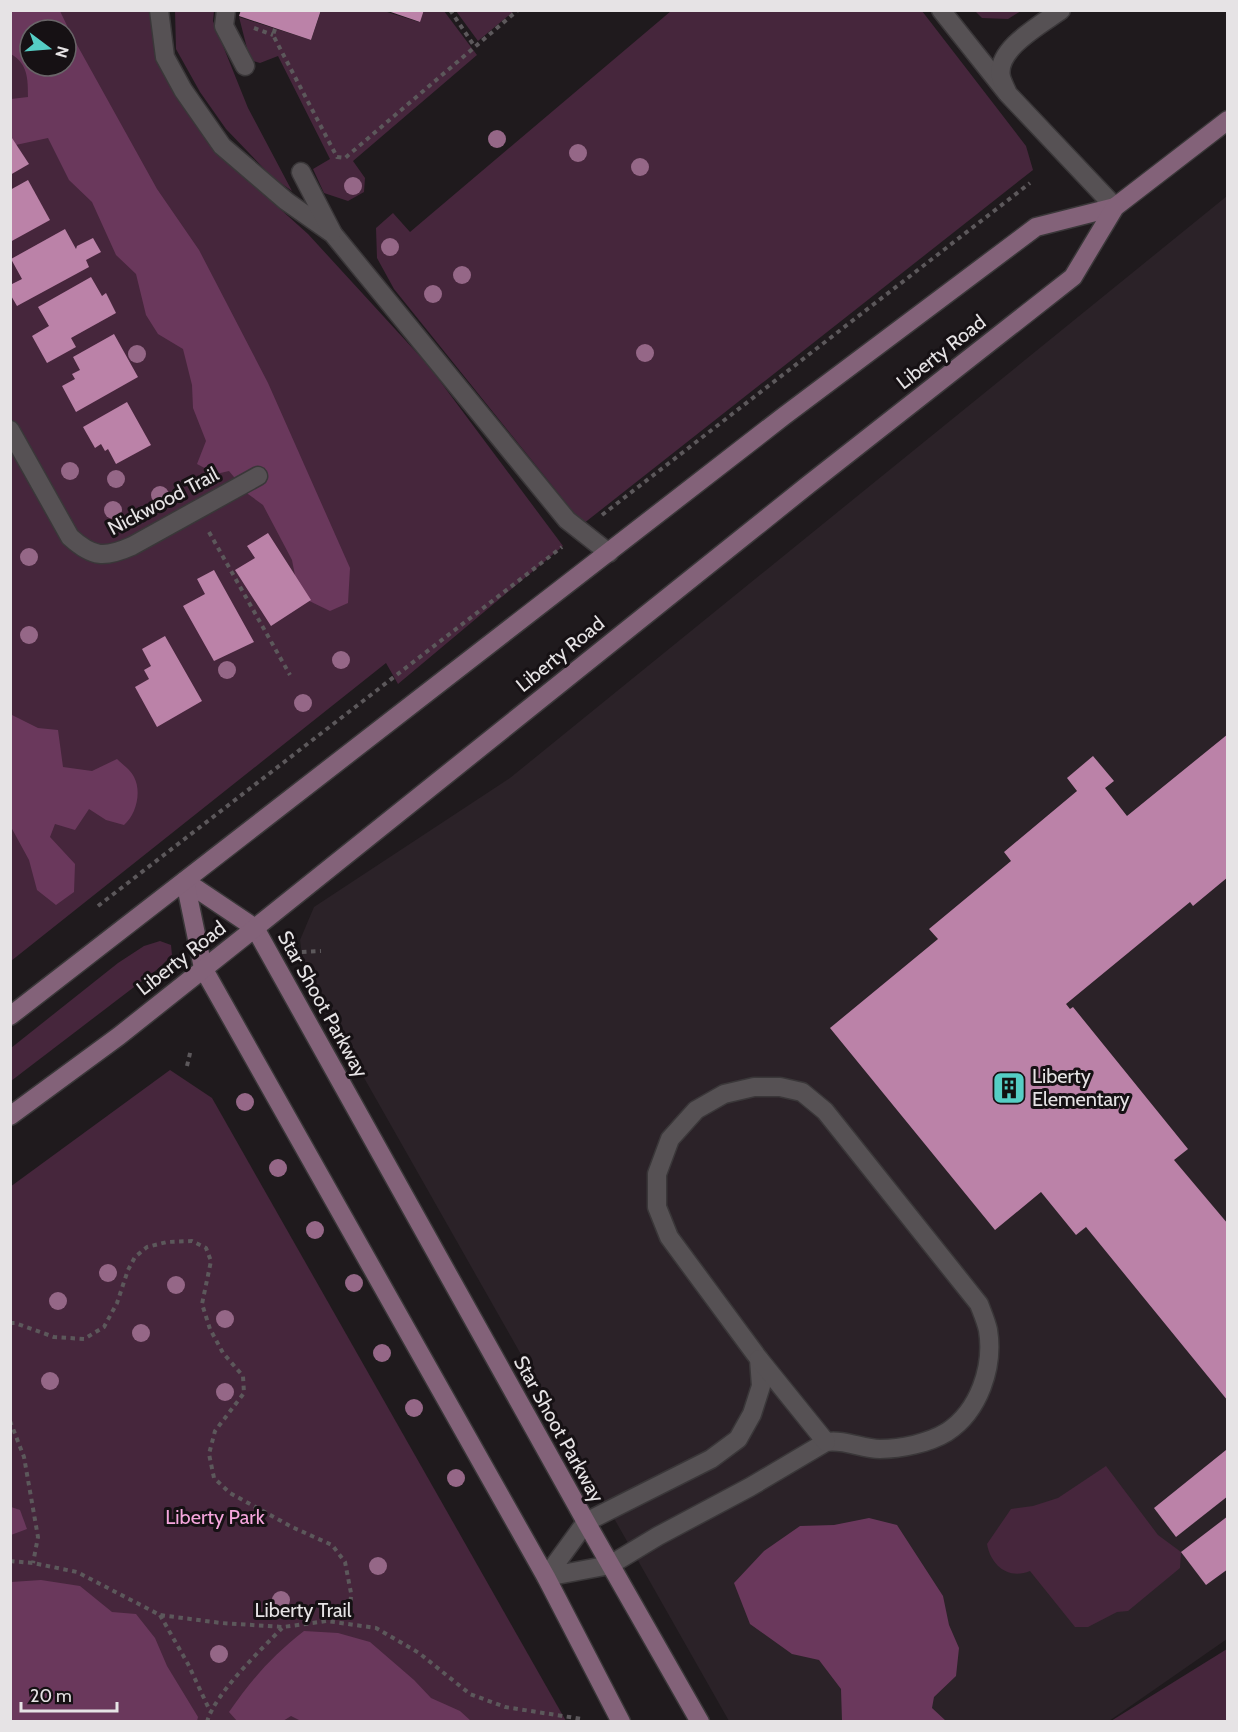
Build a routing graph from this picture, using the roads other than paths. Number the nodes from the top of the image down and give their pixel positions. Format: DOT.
graph roads {
  1 [pos="159,10"];
  2 [pos="226,10"];
  3 [pos="941,10"];
  4 [pos="1061,10"];
  5 [pos="245,66"];
  6 [pos="1008,94"];
  7 [pos="1227,120"];
  8 [pos="302,172"];
  9 [pos="1115,207"];
  10 [pos="333,234"];
  11 [pos="10,430"];
  12 [pos="258,476"];
  13 [pos="609,553"];
  14 [pos="185,881"];
  15 [pos="255,928"];
  16 [pos="203,968"];
  17 [pos="10,1016"];
  18 [pos="10,1116"];
  19 [pos="759,1359"];
  20 [pos="826,1442"];
  21 [pos="586,1522"];
  22 [pos="610,1565"];
  23 [pos="546,1577"];
  24 [pos="621,1722"];
  25 [pos="700,1722"];
  1 -- 10 [label="street"];
  2 -- 5 [label="street"];
  3 -- 6 [label="street"];
  4 -- 6 [label="street"];
  6 -- 9 [label="street"];
  7 -- 9 [label="main road, Liberty Road"];
  8 -- 10 [label="street"];
  9 -- 13 [label="main road, Liberty Road"];
  9 -- 15 [label="main road, Liberty Road"];
  10 -- 13 [label="street"];
  11 -- 12 [label="street, Nickwood Trail"];
  13 -- 14 [label="main road, Liberty Road"];
  14 -- 15 [label="main road, Star Shoot Parkway"];
  14 -- 16 [label="main road"];
  14 -- 17 [label="main road, Liberty Road"];
  15 -- 16 [label="main road, Liberty Road"];
  15 -- 21 [label="main road, Star Shoot Parkway"];
  16 -- 18 [label="main road, Liberty Road"];
  16 -- 23 [label="main road"];
  19 -- 20 [label="street"];
  19 -- 20 [label="street"];
  19 -- 21 [label="street"];
  20 -- 22 [label="street"];
  21 -- 22 [label="main road, Star Shoot Parkway"];
  21 -- 23 [label="street"];
  22 -- 23 [label="street"];
  22 -- 25 [label="main road, Star Shoot Parkway"];
  23 -- 24 [label="main road"];
}
